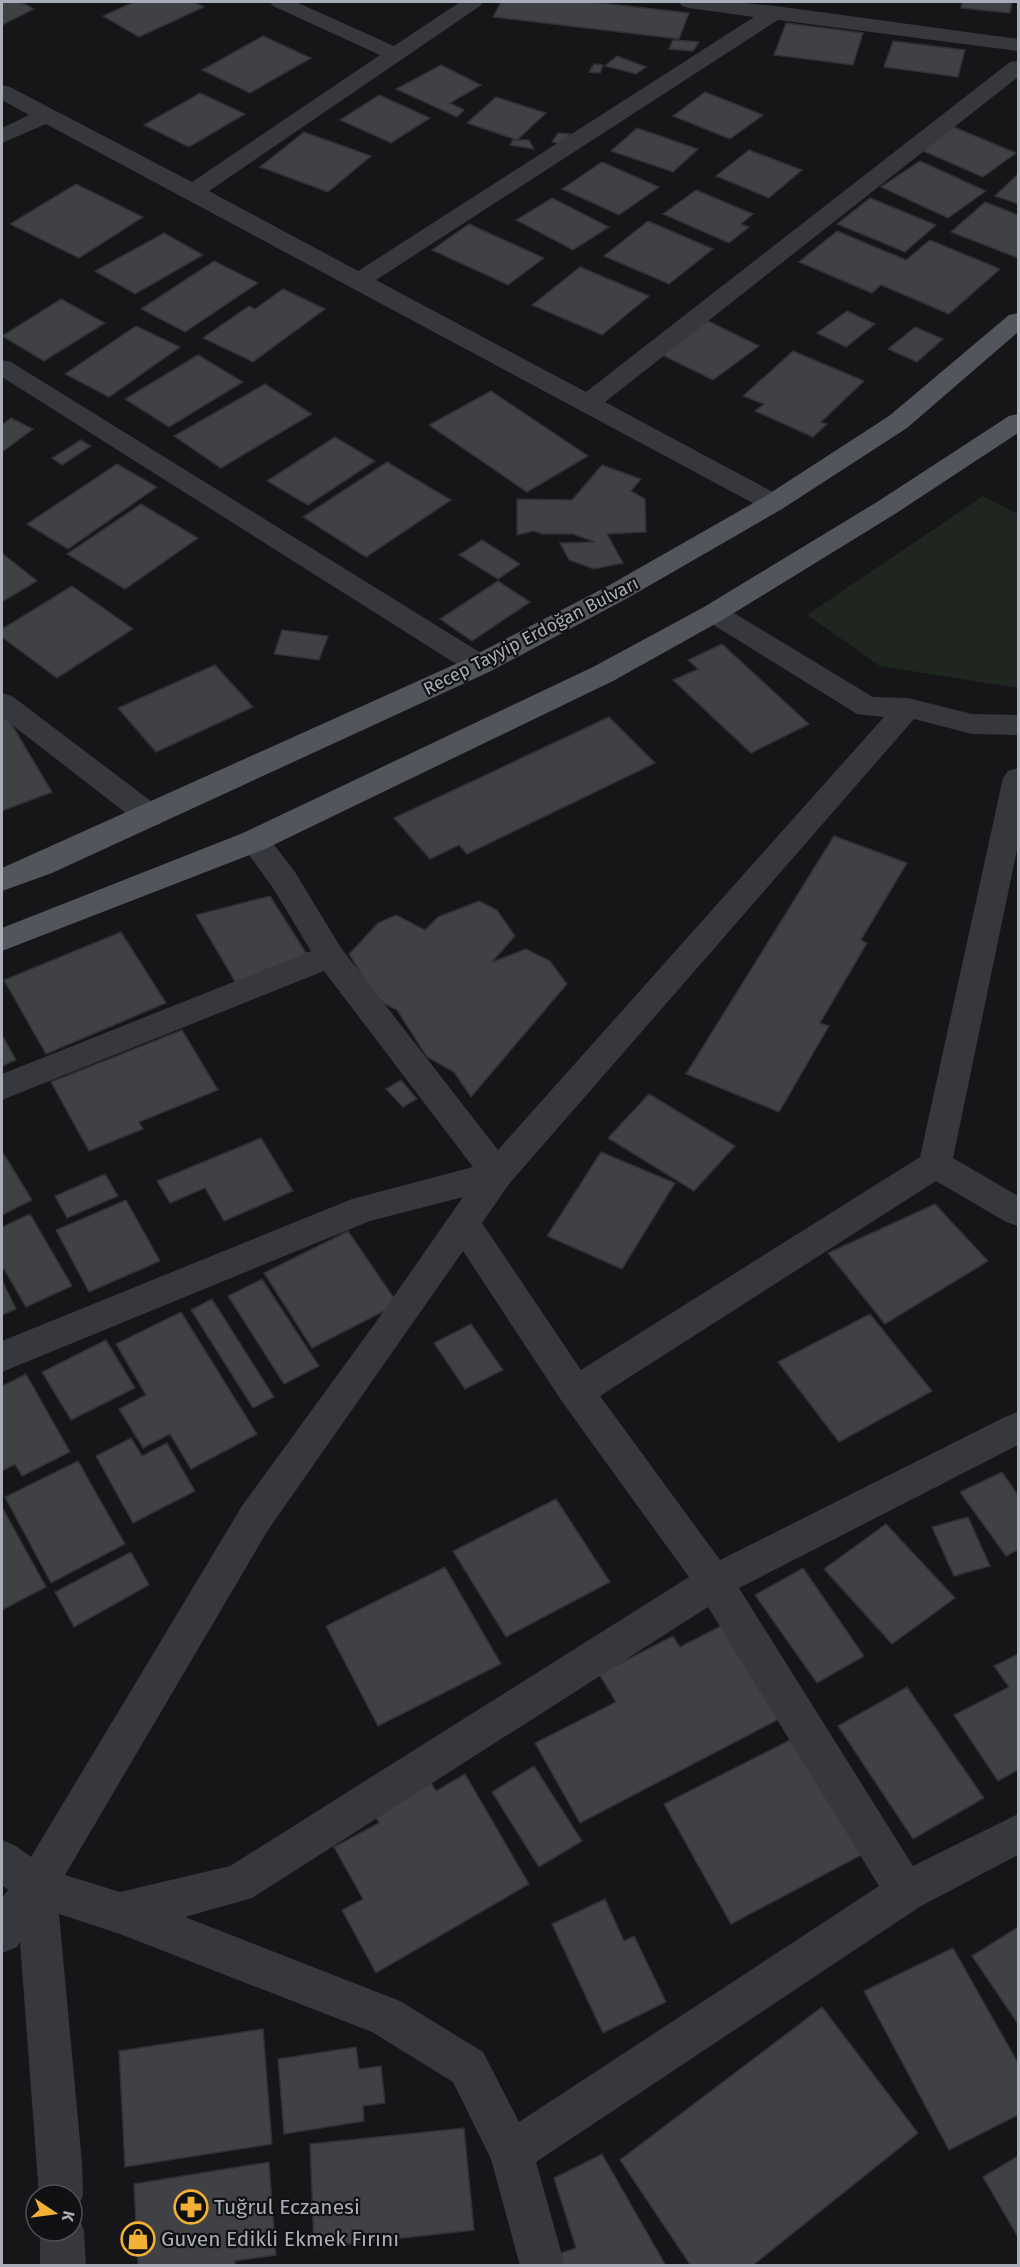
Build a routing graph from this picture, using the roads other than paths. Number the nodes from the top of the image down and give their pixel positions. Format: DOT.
graph roads {
  1 [pos="280,2"];
  2 [pos="473,2"];
  3 [pos="689,2"];
  4 [pos="776,12"];
  5 [pos="1018,45"];
  6 [pos="395,54"];
  7 [pos="1018,67"];
  8 [pos="2,92"];
  9 [pos="46,115"];
  10 [pos="2,136"];
  11 [pos="193,192"];
  12 [pos="358,281"];
  13 [pos="1018,320"];
  14 [pos="1018,338"];
  15 [pos="2,367"];
  16 [pos="588,404"];
  17 [pos="1018,409"];
  18 [pos="898,422"];
  19 [pos="1018,422"];
  20 [pos="773,503"];
  21 [pos="886,508"];
  22 [pos="714,613"];
  23 [pos="479,665"];
  24 [pos="2,703"];
  25 [pos="908,708"];
  26 [pos="1018,725"];
  27 [pos="1018,778"];
  28 [pos="150,816"];
  29 [pos="254,841"];
  30 [pos="2,880"];
  31 [pos="2,940"];
  32 [pos="330,956"];
  33 [pos="2,1087"];
  34 [pos="935,1164"];
  35 [pos="497,1174"];
  36 [pos="1018,1212"];
  37 [pos="463,1223"];
  38 [pos="2,1357"];
  39 [pos="576,1392"];
  40 [pos="1018,1428"];
  41 [pos="714,1582"];
  42 [pos="1018,1834"];
  43 [pos="2,1860"];
  44 [pos="36,1886"];
  45 [pos="906,1892"];
  46 [pos="120,1913"];
  47 [pos="2,1932"];
  48 [pos="511,2153"];
  49 [pos="60,2183"];
  50 [pos="62,2243"];
  51 [pos="63,2265"];
  52 [pos="543,2265"];
  1 -- 6 [label="street"];
  2 -- 6 [label="street"];
  3 -- 4 [label="street"];
  4 -- 5 [label="street"];
  4 -- 12 [label="street"];
  6 -- 11 [label="street"];
  7 -- 16 [label="street"];
  8 -- 9 [label="street"];
  9 -- 10 [label="street"];
  9 -- 11 [label="street"];
  11 -- 12 [label="street"];
  12 -- 16 [label="street"];
  13 -- 18 [label="main road, Recep Tayyip Erdoğan Bulvarı"];
  14 -- 18 [label="main road"];
  15 -- 23 [label="street"];
  16 -- 20 [label="street"];
  17 -- 21 [label="main road"];
  18 -- 20 [label="main road, Recep Tayyip Erdoğan Bulvarı"];
  19 -- 21 [label="main road"];
  20 -- 23 [label="main road, Recep Tayyip Erdoğan Bulvarı"];
  21 -- 22 [label="main road"];
  22 -- 25 [label="street"];
  22 -- 29 [label="main road"];
  23 -- 28 [label="main road, Recep Tayyip Erdoğan Bulvarı"];
  24 -- 28 [label="street"];
  25 -- 26 [label="street"];
  25 -- 35 [label="street"];
  27 -- 34 [label="street"];
  28 -- 30 [label="main road, Recep Tayyip Erdoğan Bulvarı"];
  29 -- 31 [label="main road"];
  29 -- 32 [label="street"];
  32 -- 33 [label="street"];
  32 -- 35 [label="street"];
  34 -- 36 [label="street"];
  34 -- 39 [label="street"];
  35 -- 37 [label="street"];
  35 -- 38 [label="street"];
  37 -- 39 [label="street"];
  37 -- 44 [label="street"];
  39 -- 41 [label="street"];
  40 -- 41 [label="street"];
  41 -- 45 [label="street"];
  41 -- 46 [label="street"];
  42 -- 45 [label="street"];
  43 -- 44 [label="street"];
  44 -- 46 [label="street"];
  44 -- 47 [label="street"];
  44 -- 49 [label="street"];
  45 -- 48 [label="street"];
  46 -- 48 [label="street"];
  48 -- 52 [label="street"];
  50 -- 51 [label="street"];
}
